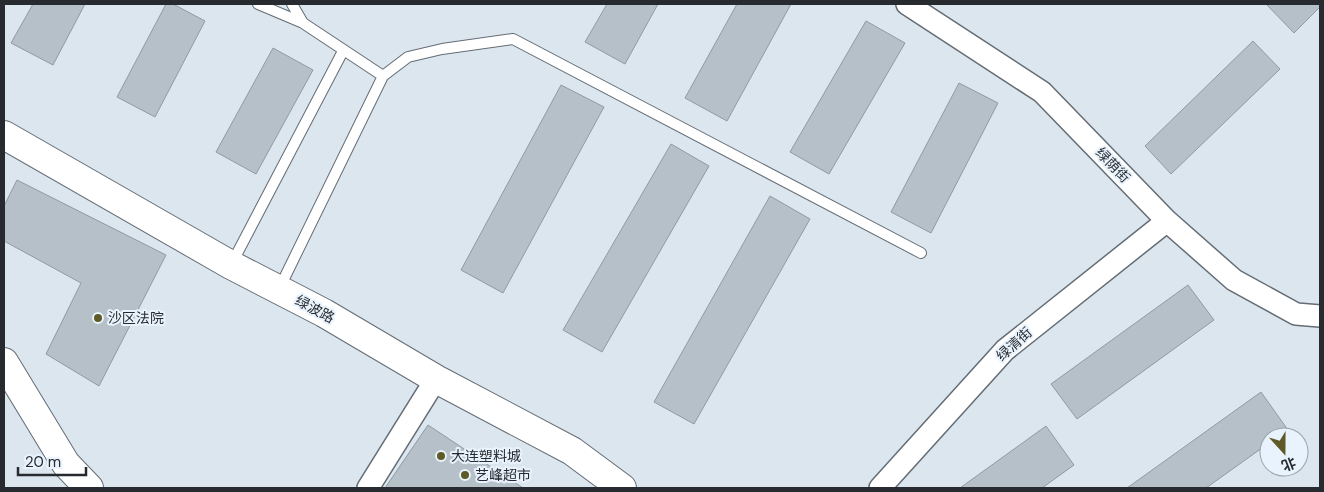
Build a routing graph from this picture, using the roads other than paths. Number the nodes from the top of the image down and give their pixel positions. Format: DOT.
graph roads {
  1 [pos="258,4"];
  2 [pos="292,4"];
  3 [pos="907,4"];
  4 [pos="303,23"];
  5 [pos="343,50"];
  6 [pos="383,76"];
  7 [pos="4,135"];
  8 [pos="1167,221"];
  9 [pos="921,253"];
  10 [pos="231,265"];
  11 [pos="279,290"];
  12 [pos="1320,316"];
  13 [pos="4,362"];
  14 [pos="436,378"];
  15 [pos="89,488"];
  16 [pos="368,488"];
  17 [pos="622,488"];
  18 [pos="880,488"];
  1 -- 4 [label="lane"];
  2 -- 4 [label="lane"];
  3 -- 8 [label="street, 绿荫街"];
  4 -- 5 [label="lane"];
  5 -- 6 [label="lane"];
  5 -- 10 [label="lane"];
  6 -- 9 [label="lane"];
  6 -- 11 [label="lane"];
  7 -- 10 [label="main road, 绿波路"];
  8 -- 12 [label="street, 绿荫街"];
  8 -- 18 [label="street, 绿清街"];
  10 -- 11 [label="main road, 绿波路"];
  11 -- 14 [label="main road, 绿波路"];
  13 -- 15 [label="main road"];
  14 -- 16 [label="street"];
  14 -- 17 [label="main road, 绿波路"];
}
